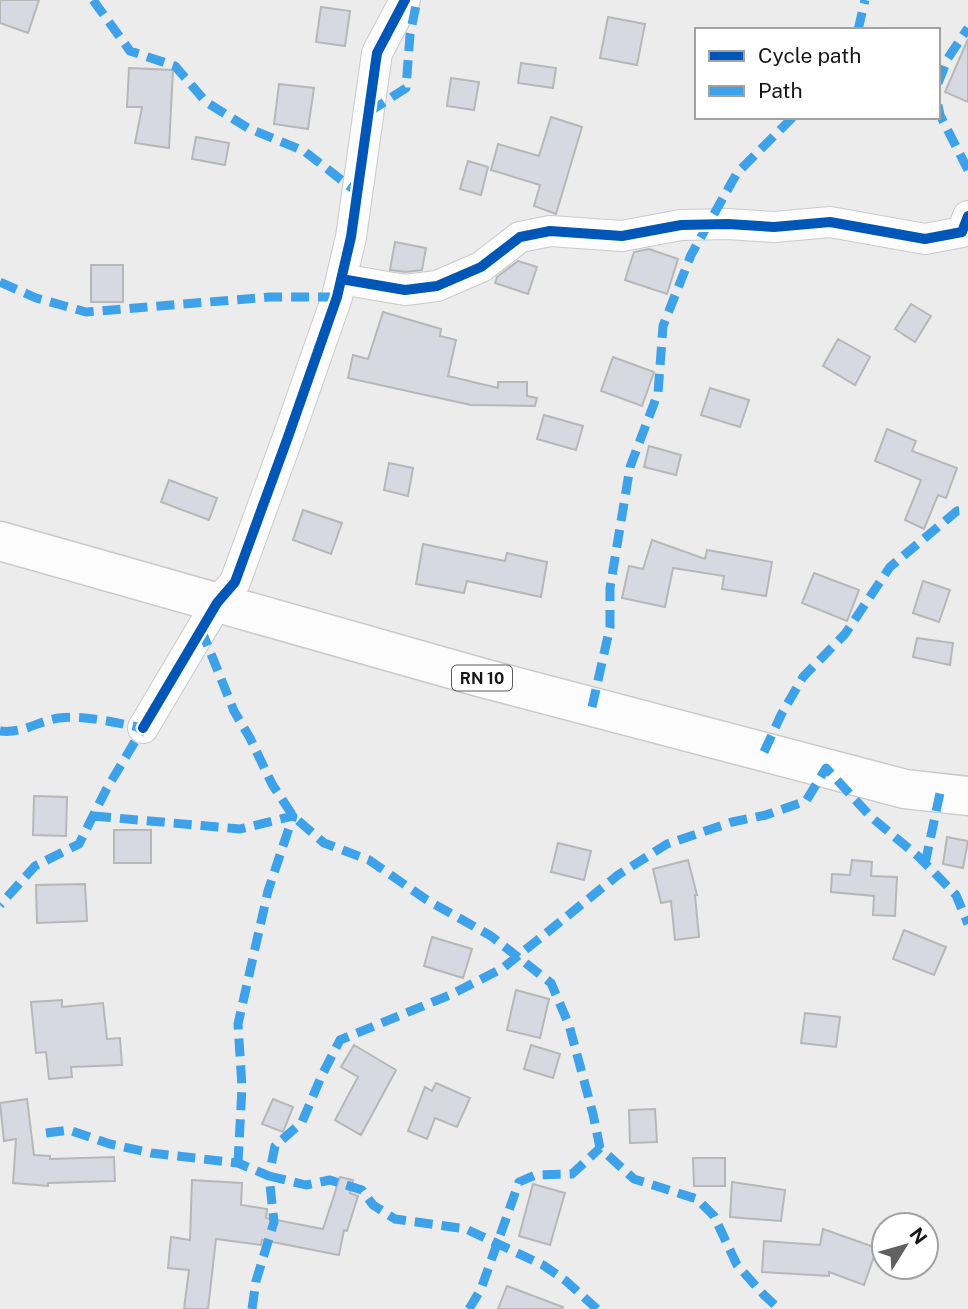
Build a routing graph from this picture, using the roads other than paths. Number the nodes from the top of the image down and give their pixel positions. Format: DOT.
graph roads {
  1 [pos="405,0"];
  2 [pos="968,216"];
  3 [pos="341,279"];
  4 [pos="0,541"];
  5 [pos="217,603"];
  6 [pos="143,728"];
  7 [pos="968,796"];
  1 -- 3 [label="street"];
  2 -- 3 [label="street"];
  3 -- 5 [label="street"];
  4 -- 5 [label="main road, RN 10"];
  5 -- 6 [label="street"];
  5 -- 7 [label="main road, RN 10"];
}
